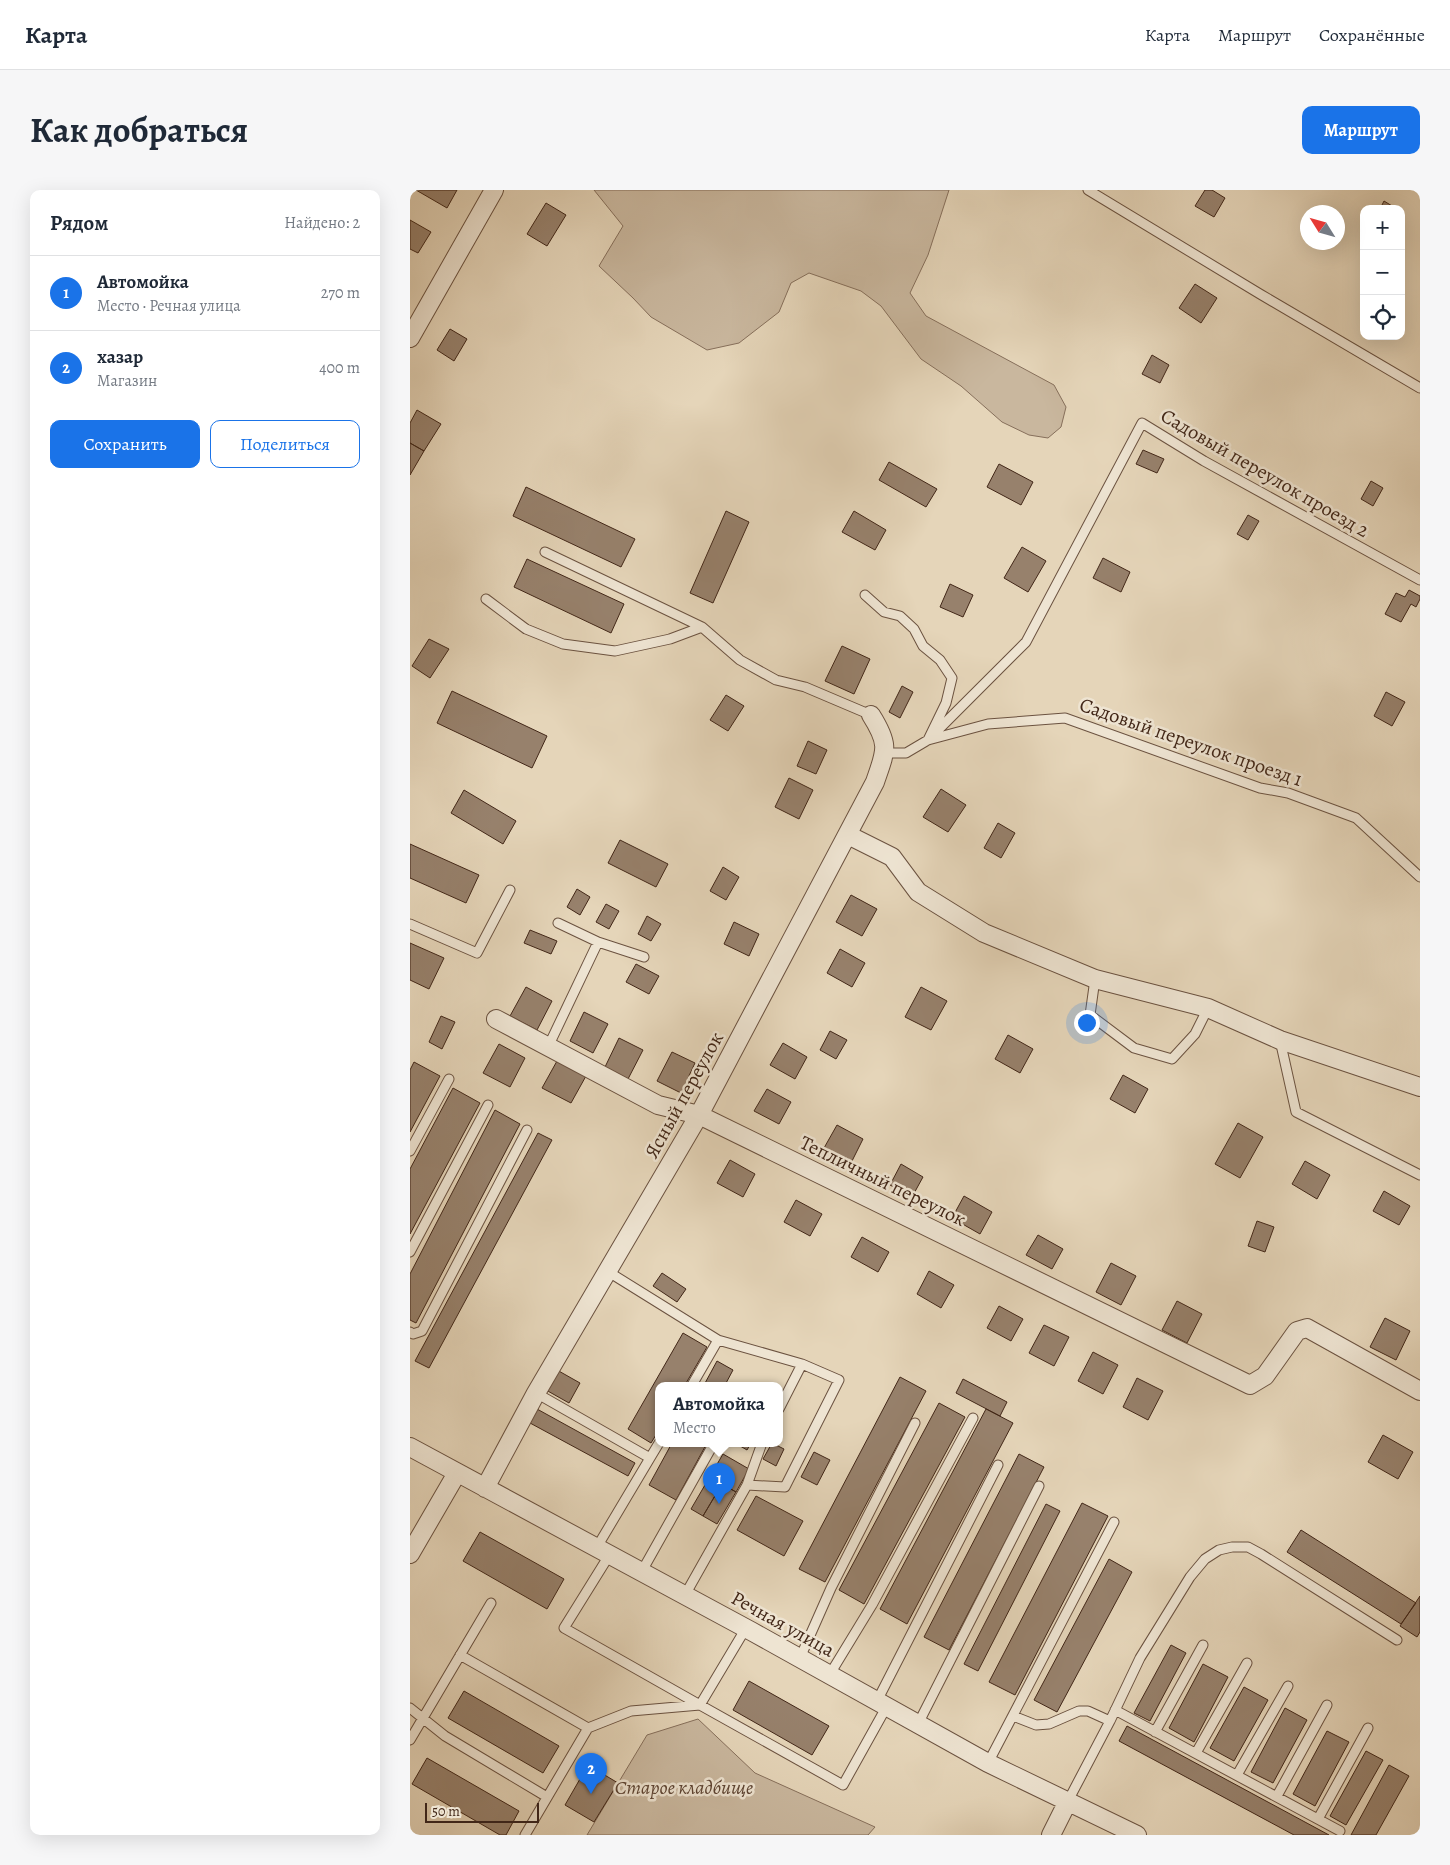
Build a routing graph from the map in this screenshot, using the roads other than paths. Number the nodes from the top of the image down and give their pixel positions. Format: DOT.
graph roads {
  1 [pos="494,190"];
  2 [pos="1088,190"];
  3 [pos="410,338"];
  4 [pos="1420,388"];
  5 [pos="544,552"];
  6 [pos="1420,580"];
  7 [pos="865,596"];
  8 [pos="486,599"];
  9 [pos="702,627"];
  10 [pos="871,715"];
  11 [pos="928,740"];
  12 [pos="886,753"];
  13 [pos="848,834"];
  14 [pos="1420,877"];
  15 [pos="510,890"];
  16 [pos="558,923"];
  17 [pos="410,924"];
  18 [pos="598,942"];
  19 [pos="644,958"];
  20 [pos="1095,978"];
  21 [pos="1208,1008"];
  22 [pos="496,1019"];
  23 [pos="1280,1040"];
  24 [pos="548,1047"];
  25 [pos="449,1079"];
  26 [pos="1420,1087"];
  27 [pos="488,1105"];
  28 [pos="699,1115"];
  29 [pos="527,1130"];
  30 [pos="410,1151"];
  31 [pos="1420,1175"];
  32 [pos="410,1252"];
  33 [pos="608,1271"];
  34 [pos="410,1332"];
  35 [pos="718,1340"];
  36 [pos="802,1364"];
  37 [pos="694,1382"];
  38 [pos="1420,1391"];
  39 [pos="536,1393"];
  40 [pos="783,1401"];
  41 [pos="973,1418"];
  42 [pos="916,1423"];
  43 [pos="410,1447"];
  44 [pos="657,1447"];
  45 [pos="712,1447"];
  46 [pos="761,1447"];
  47 [pos="650,1458"];
  48 [pos="998,1465"];
  49 [pos="457,1473"];
  50 [pos="747,1485"];
  51 [pos="1039,1486"];
  52 [pos="486,1488"];
  53 [pos="1114,1522"];
  54 [pos="604,1550"];
  55 [pos="410,1554"];
  56 [pos="642,1571"];
  57 [pos="685,1595"];
  58 [pos="491,1602"];
  59 [pos="746,1628"];
  60 [pos="1398,1640"];
  61 [pos="1203,1645"];
  62 [pos="460,1655"];
  63 [pos="800,1658"];
  64 [pos="1247,1663"];
  65 [pos="830,1674"];
  66 [pos="1288,1686"];
  67 [pos="882,1704"];
  68 [pos="700,1705"];
  69 [pos="1327,1705"];
  70 [pos="410,1708"];
  71 [pos="1115,1710"];
  72 [pos="1013,1716"];
  73 [pos="422,1718"];
  74 [pos="1110,1721"];
  75 [pos="918,1724"];
  76 [pos="588,1728"];
  77 [pos="1368,1728"];
  78 [pos="1155,1732"];
  79 [pos="410,1740"];
  80 [pos="1196,1753"];
  81 [pos="988,1763"];
  82 [pos="1237,1775"];
  83 [pos="1277,1796"];
  84 [pos="547,1797"];
  85 [pos="1068,1801"];
  86 [pos="1318,1819"];
  87 [pos="1340,1831"];
  88 [pos="525,1835"];
  89 [pos="1050,1835"];
  90 [pos="1137,1835"];
  1 -- 3 [label="street"];
  2 -- 4 [label="lane"];
  5 -- 9 [label="lane"];
  6 -- 11 [label="lane, Садовый переулок проезд 2"];
  7 -- 11 [label="lane"];
  8 -- 9 [label="lane"];
  9 -- 10 [label="lane"];
  10 -- 12 [label="street"];
  11 -- 12 [label="lane"];
  11 -- 14 [label="lane, Садовый переулок проезд 1"];
  12 -- 13 [label="street, Ясный переулок"];
  13 -- 20 [label="street"];
  13 -- 28 [label="street, Ясный переулок"];
  15 -- 17 [label="lane"];
  16 -- 18 [label="lane"];
  18 -- 19 [label="lane"];
  18 -- 24 [label="lane"];
  20 -- 21 [label="street"];
  20 -- 21 [label="lane"];
  21 -- 23 [label="street"];
  22 -- 24 [label="street, Тепличный переулок"];
  23 -- 26 [label="street"];
  23 -- 31 [label="lane"];
  24 -- 28 [label="street, Тепличный переулок"];
  25 -- 30 [label="lane"];
  27 -- 32 [label="lane"];
  28 -- 33 [label="street, Ясный переулок"];
  28 -- 38 [label="street, Тепличный переулок"];
  29 -- 34 [label="lane"];
  33 -- 35 [label="lane"];
  33 -- 39 [label="street, Ясный переулок"];
  35 -- 36 [label="lane"];
  35 -- 37 [label="lane"];
  36 -- 40 [label="lane"];
  36 -- 50 [label="lane"];
  39 -- 47 [label="lane"];
  39 -- 52 [label="street, Ясный переулок"];
  41 -- 65 [label="lane"];
  42 -- 63 [label="lane"];
  43 -- 49 [label="street, Речная улица"];
  44 -- 47 [label="lane"];
  45 -- 56 [label="lane"];
  46 -- 50 [label="lane"];
  47 -- 54 [label="lane"];
  48 -- 67 [label="lane"];
  49 -- 52 [label="street, Речная улица"];
  49 -- 55 [label="street"];
  50 -- 57 [label="lane"];
  51 -- 75 [label="lane"];
  52 -- 54 [label="street, Речная улица"];
  53 -- 72 [label="lane"];
  54 -- 56 [label="street, Речная улица"];
  54 -- 68 [label="lane"];
  56 -- 57 [label="street, Речная улица"];
  57 -- 59 [label="street, Речная улица"];
  58 -- 62 [label="lane"];
  59 -- 63 [label="street, Речная улица"];
  59 -- 68 [label="lane"];
  60 -- 71 [label="lane"];
  61 -- 78 [label="lane"];
  62 -- 73 [label="lane"];
  62 -- 76 [label="lane"];
  63 -- 65 [label="street, Речная улица"];
  64 -- 80 [label="lane"];
  65 -- 67 [label="street, Речная улица"];
  66 -- 82 [label="lane"];
  67 -- 68 [label="lane"];
  67 -- 75 [label="street, Речная улица"];
  68 -- 76 [label="lane"];
  69 -- 83 [label="lane"];
  70 -- 73 [label="lane"];
  71 -- 74 [label="lane"];
  71 -- 78 [label="lane"];
  72 -- 74 [label="lane"];
  72 -- 81 [label="lane"];
  73 -- 79 [label="lane"];
  73 -- 84 [label="lane"];
  74 -- 85 [label="lane"];
  75 -- 81 [label="street, Речная улица"];
  76 -- 84 [label="lane"];
  77 -- 86 [label="lane"];
  78 -- 80 [label="lane"];
  80 -- 82 [label="lane"];
  81 -- 85 [label="street, Речная улица"];
  82 -- 83 [label="lane"];
  83 -- 86 [label="lane"];
  84 -- 88 [label="lane"];
  85 -- 89 [label="street"];
  85 -- 90 [label="street, Речная улица"];
  86 -- 87 [label="lane"];
}
